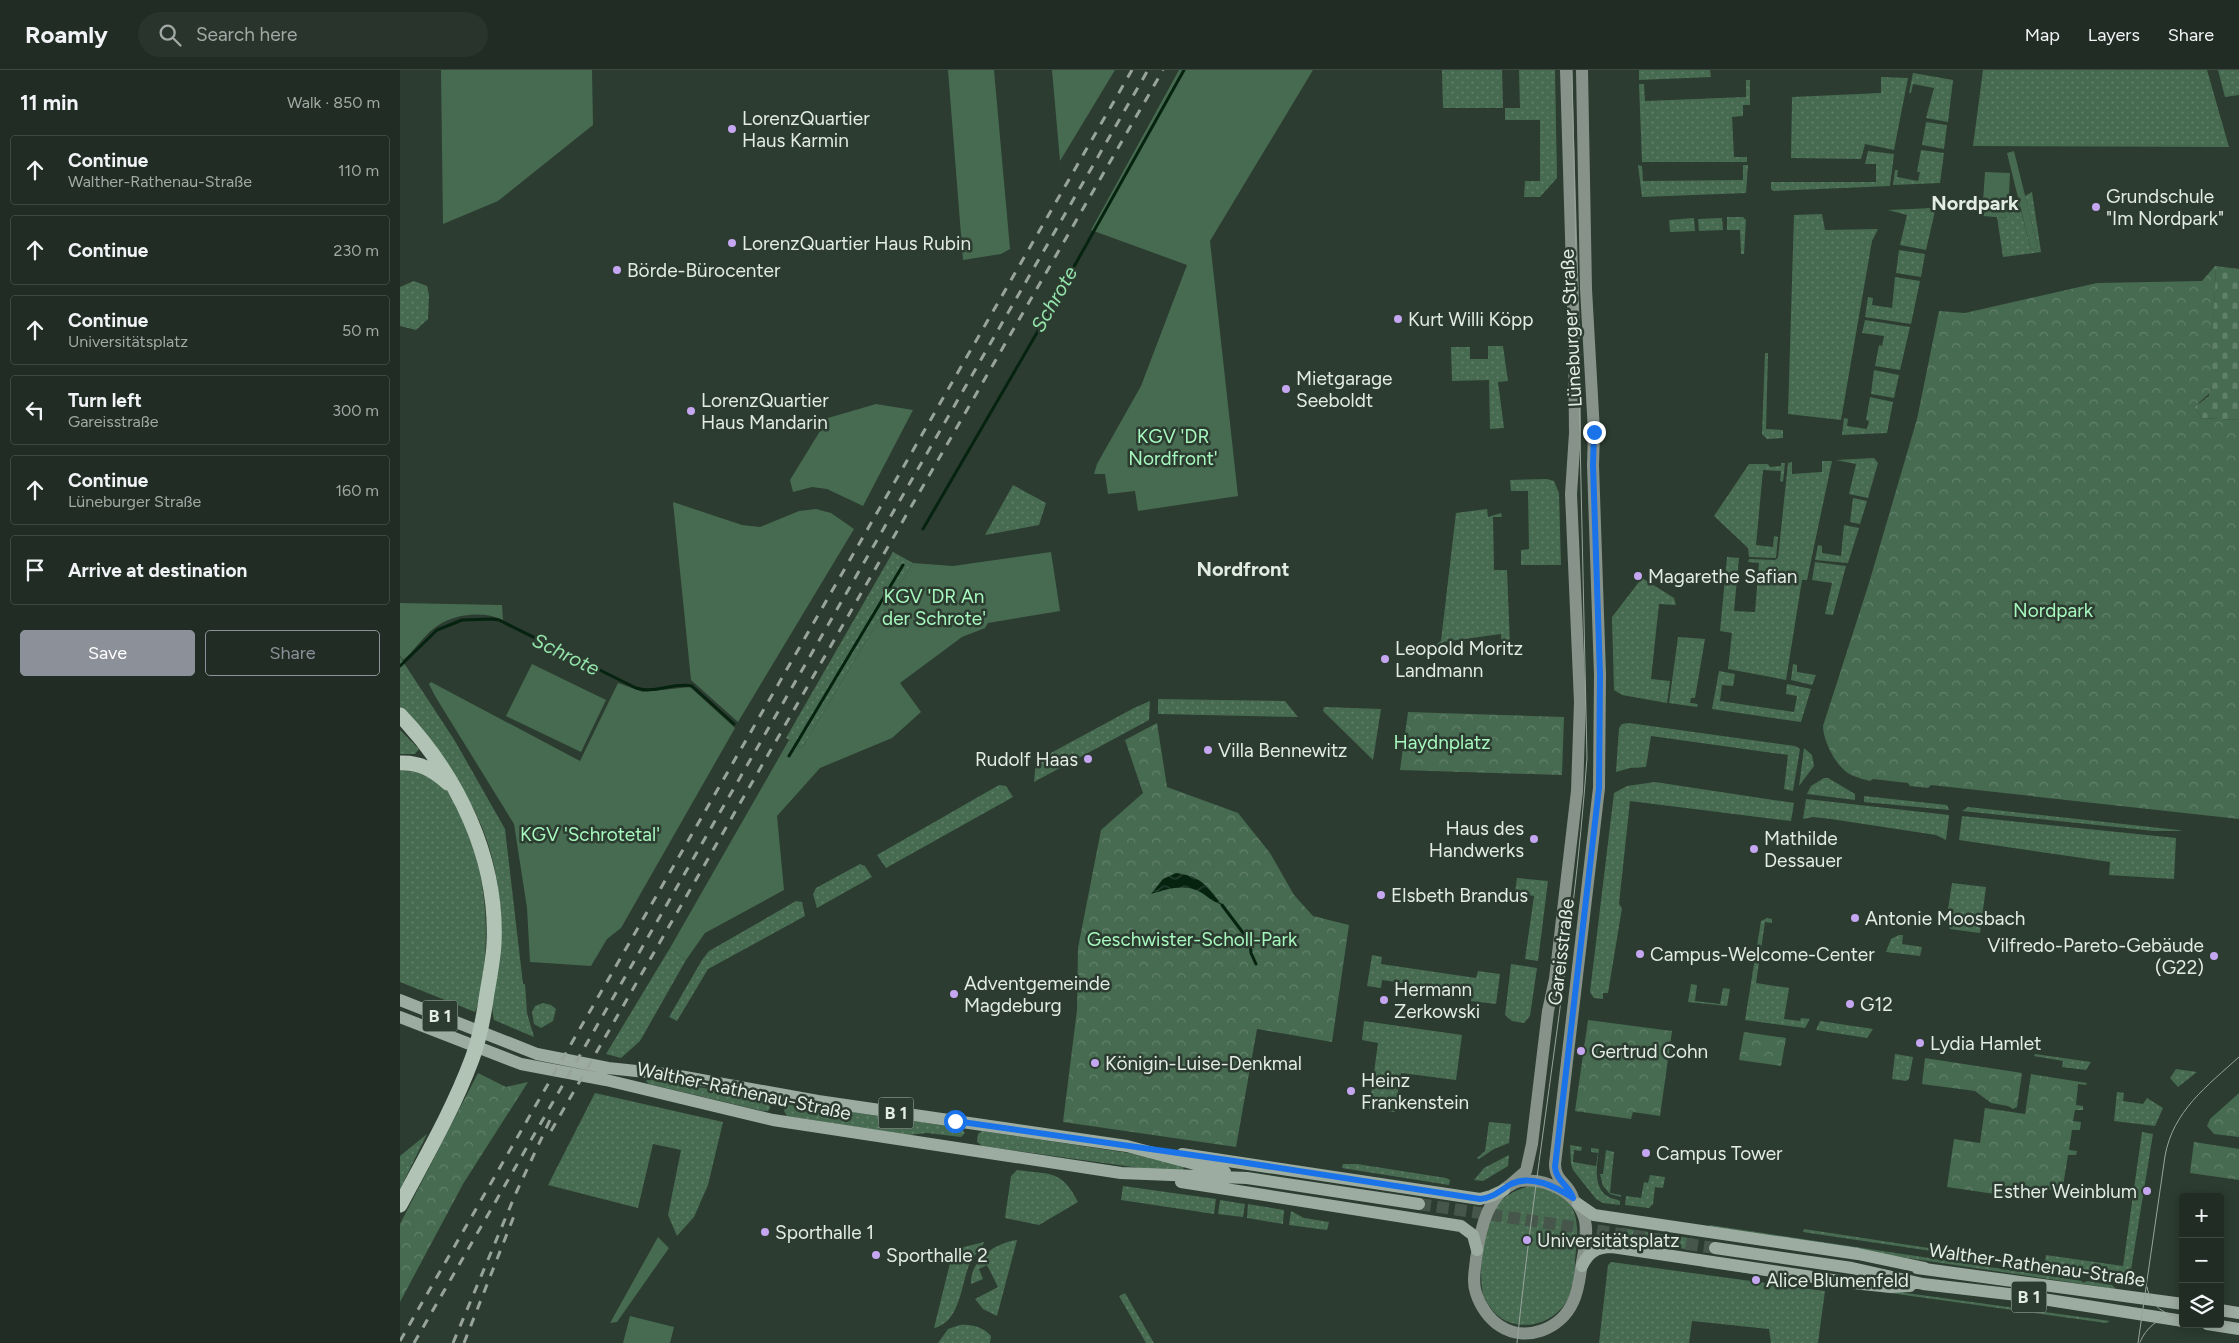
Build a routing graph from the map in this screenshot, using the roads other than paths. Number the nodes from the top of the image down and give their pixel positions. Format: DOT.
graph roads {
  1 [pos="1566,70"];
  2 [pos="1582,70"];
  3 [pos="1580,702"];
  4 [pos="1600,704"];
  5 [pos="400,715"];
  6 [pos="400,763"];
  7 [pos="455,789"];
  8 [pos="400,1000"];
  9 [pos="400,1017"];
  10 [pos="480,1032"];
  11 [pos="476,1048"];
  12 [pos="1127,1146"];
  13 [pos="1124,1174"];
  14 [pos="1247,1178"];
  15 [pos="1507,1187"];
  16 [pos="1575,1201"];
  17 [pos="1419,1204"];
  18 [pos="400,1205"];
  19 [pos="1715,1248"];
  20 [pos="1477,1250"];
  21 [pos="1582,1266"];
  22 [pos="1852,1268"];
  23 [pos="1925,1268"];
  24 [pos="1923,1284"];
  25 [pos="2157,1300"];
  26 [pos="2179,1303"];
  27 [pos="2224,1311"];
  28 [pos="2135,1313"];
  29 [pos="2239,1313"];
  30 [pos="2179,1320"];
  31 [pos="2224,1327"];
  32 [pos="2239,1329"];
  1 -- 3 [label="main road, Lüneburger Straße"];
  2 -- 4 [label="main road, Lüneburger Straße"];
  3 -- 15 [label="main road, Gareisstraße"];
  4 -- 16 [label="main road, Gareisstraße"];
  5 -- 7 [label="highway"];
  6 -- 7 [label="highway"];
  7 -- 10 [label="highway"];
  8 -- 10 [label="main road, B 1"];
  9 -- 11 [label="main road, B 1"];
  10 -- 11 [label="highway"];
  10 -- 12 [label="main road, Walther-Rathenau-Straße / B 1"];
  11 -- 13 [label="main road, Walther-Rathenau-Straße / B 1"];
  11 -- 18 [label="highway"];
  12 -- 14 [label="main road, Walther-Rathenau-Straße / B 1"];
  12 -- 15 [label="main road"];
  13 -- 14 [label="main road, Walther-Rathenau-Straße / B 1"];
  13 -- 20 [label="main road"];
  14 -- 17 [label="main road, Walther-Rathenau-Straße / B 1"];
  15 -- 16 [label="main road"];
  15 -- 20 [label="main road"];
  16 -- 21 [label="main road"];
  16 -- 23 [label="main road"];
  19 -- 22 [label="main road, Walther-Rathenau-Straße / B 1"];
  20 -- 21 [label="main road"];
  21 -- 24 [label="main road"];
  22 -- 23 [label="main road, Walther-Rathenau-Straße / B 1"];
  22 -- 24 [label="main road, Walther-Rathenau-Straße / B 1"];
  23 -- 25 [label="main road, Walther-Rathenau-Straße / B 1"];
  24 -- 28 [label="main road, Walther-Rathenau-Straße / B 1"];
  25 -- 26 [label="main road, Walther-Rathenau-Straße / B 1"];
  25 -- 28 [label="main road, Walther-Rathenau-Straße"];
  27 -- 29 [label="main road"];
  28 -- 30 [label="main road, Walther-Rathenau-Straße / B 1"];
  31 -- 32 [label="main road"];
}
